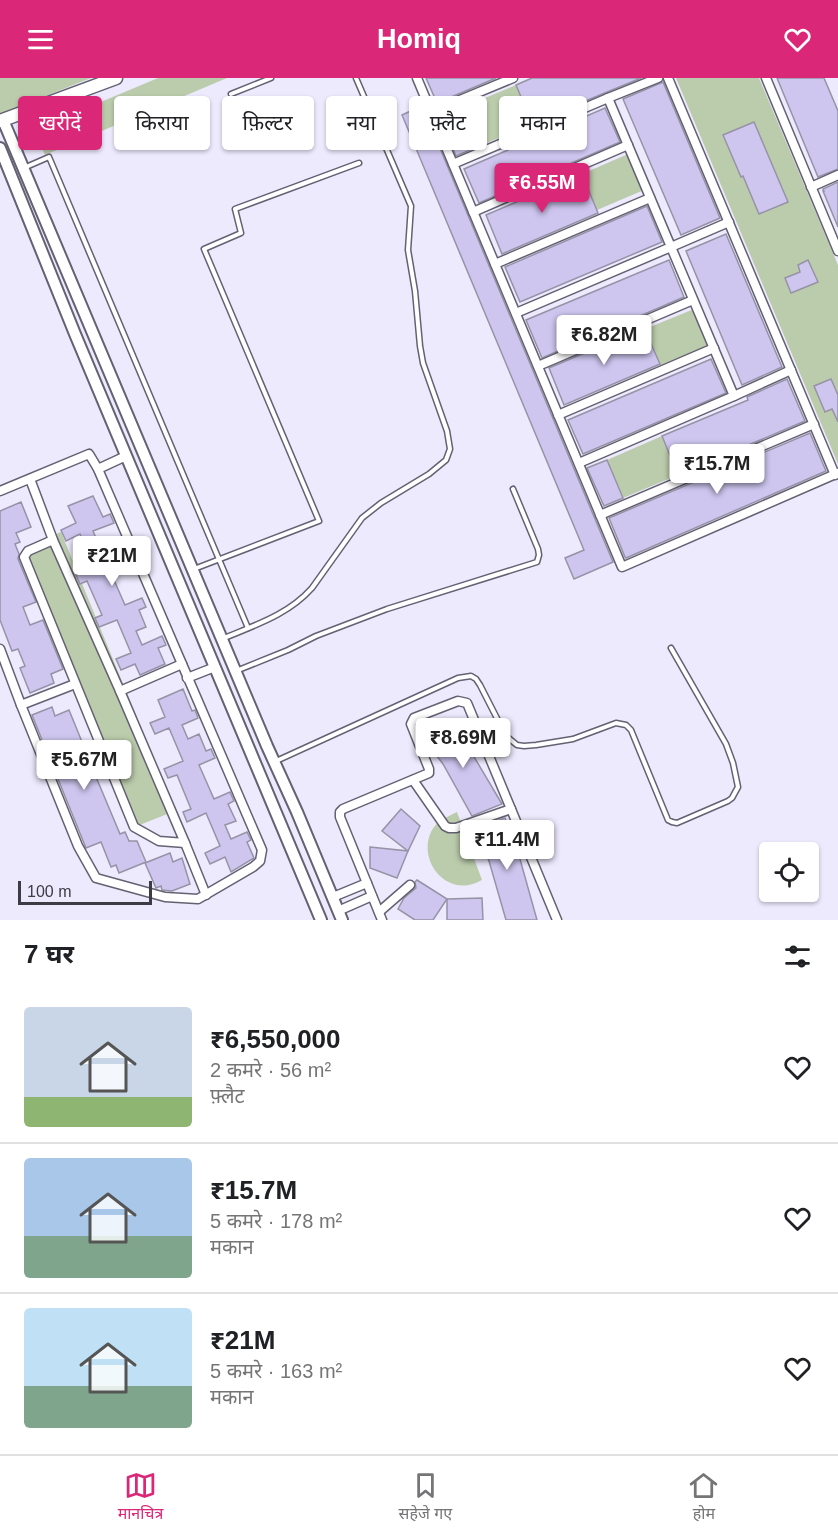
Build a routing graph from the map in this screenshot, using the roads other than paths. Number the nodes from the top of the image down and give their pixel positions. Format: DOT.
graph roads {
  1 [pos="116,78"];
  2 [pos="271,78"];
  3 [pos="356,78"];
  4 [pos="417,78"];
  5 [pos="513,78"];
  6 [pos="658,78"];
  7 [pos="668,78"];
  8 [pos="766,78"];
  9 [pos="231,94"];
  10 [pos="424,96"];
  11 [pos="470,96"];
  12 [pos="608,98"];
  13 [pos="2,121"];
  14 [pos="628,146"];
  15 [pos="0,148"];
  16 [pos="447,150"];
  17 [pos="359,163"];
  18 [pos="453,164"];
  19 [pos="23,168"];
  20 [pos="838,175"];
  21 [pos="811,186"];
  22 [pos="650,198"];
  23 [pos="473,212"];
  24 [pos="729,222"];
  25 [pos="671,247"];
  26 [pos="838,251"];
  27 [pos="495,264"];
  28 [pos="693,300"];
  29 [pos="516,313"];
  30 [pos="714,348"];
  31 [pos="538,366"];
  32 [pos="791,370"];
  33 [pos="734,396"];
  34 [pos="558,415"];
  35 [pos="814,424"];
  36 [pos="126,456"];
  37 [pos="579,463"];
  38 [pos="98,469"];
  39 [pos="837,474"];
  40 [pos="30,479"];
  41 [pos="513,489"];
  42 [pos="0,492"];
  43 [pos="600,515"];
  44 [pos="53,540"];
  45 [pos="219,559"];
  46 [pos="192,569"];
  47 [pos="248,628"];
  48 [pos="222,639"];
  49 [pos="670,648"];
  50 [pos="0,649"];
  51 [pos="182,664"];
  52 [pos="215,667"];
  53 [pos="235,671"];
  54 [pos="187,678"];
  55 [pos="75,684"];
  56 [pos="120,691"];
  57 [pos="21,705"];
  58 [pos="274,762"];
  59 [pos="412,780"];
  60 [pos="289,797"];
  61 [pos="272,804"];
  62 [pos="511,809"];
  63 [pos="185,843"];
  64 [pos="367,883"];
  65 [pos="410,885"];
  66 [pos="206,895"];
  67 [pos="372,896"];
  68 [pos="333,897"];
  69 [pos="340,915"];
  70 [pos="381,916"];
  71 [pos="321,920"];
  72 [pos="557,920"];
  1 -- 13 [label="main road"];
  2 -- 9 [label="lane"];
  3 -- 47 [label="lane"];
  4 -- 10 [label="street"];
  5 -- 11 [label="street"];
  6 -- 12 [label="street"];
  7 -- 24 [label="street"];
  8 -- 21 [label="street"];
  12 -- 14 [label="street"];
  12 -- 18 [label="street"];
  13 -- 19 [label="street"];
  14 -- 22 [label="street"];
  14 -- 23 [label="street"];
  15 -- 36 [label="street"];
  16 -- 18 [label="street"];
  17 -- 45 [label="lane"];
  18 -- 23 [label="street"];
  19 -- 45 [label="lane"];
  19 -- 46 [label="street"];
  20 -- 21 [label="street"];
  21 -- 26 [label="street"];
  22 -- 25 [label="street"];
  22 -- 27 [label="street"];
  23 -- 27 [label="street"];
  24 -- 25 [label="street"];
  24 -- 32 [label="street"];
  25 -- 28 [label="street"];
  25 -- 29 [label="street"];
  27 -- 29 [label="street"];
  28 -- 30 [label="street"];
  28 -- 31 [label="street"];
  29 -- 31 [label="street"];
  30 -- 33 [label="street"];
  30 -- 34 [label="street"];
  31 -- 34 [label="street"];
  32 -- 33 [label="street"];
  32 -- 35 [label="street"];
  33 -- 37 [label="street"];
  34 -- 37 [label="street"];
  35 -- 39 [label="street"];
  35 -- 43 [label="street"];
  36 -- 38 [label="street"];
  36 -- 52 [label="street"];
  37 -- 43 [label="street"];
  38 -- 40 [label="street"];
  38 -- 51 [label="street"];
  39 -- 43 [label="street"];
  40 -- 42 [label="street"];
  40 -- 44 [label="street"];
  41 -- 53 [label="lane"];
  44 -- 55 [label="street"];
  44 -- 56 [label="street"];
  45 -- 46 [label="lane"];
  45 -- 47 [label="lane"];
  46 -- 48 [label="street"];
  47 -- 48 [label="lane"];
  48 -- 53 [label="street"];
  49 -- 58 [label="lane"];
  50 -- 57 [label="street"];
  51 -- 54 [label="street"];
  51 -- 56 [label="street"];
  52 -- 54 [label="street"];
  52 -- 61 [label="street"];
  53 -- 58 [label="street"];
  54 -- 66 [label="street"];
  55 -- 57 [label="street"];
  55 -- 63 [label="street"];
  56 -- 63 [label="street"];
  57 -- 66 [label="street"];
  58 -- 60 [label="street"];
  59 -- 62 [label="street"];
  59 -- 62 [label="street"];
  59 -- 64 [label="street"];
  60 -- 61 [label="street"];
  60 -- 68 [label="street"];
  61 -- 71 [label="street"];
  62 -- 72 [label="street"];
  63 -- 66 [label="street"];
  64 -- 67 [label="street"];
  64 -- 68 [label="street"];
  65 -- 70 [label="street"];
  67 -- 69 [label="street"];
  67 -- 70 [label="street"];
  68 -- 69 [label="street"];
}
